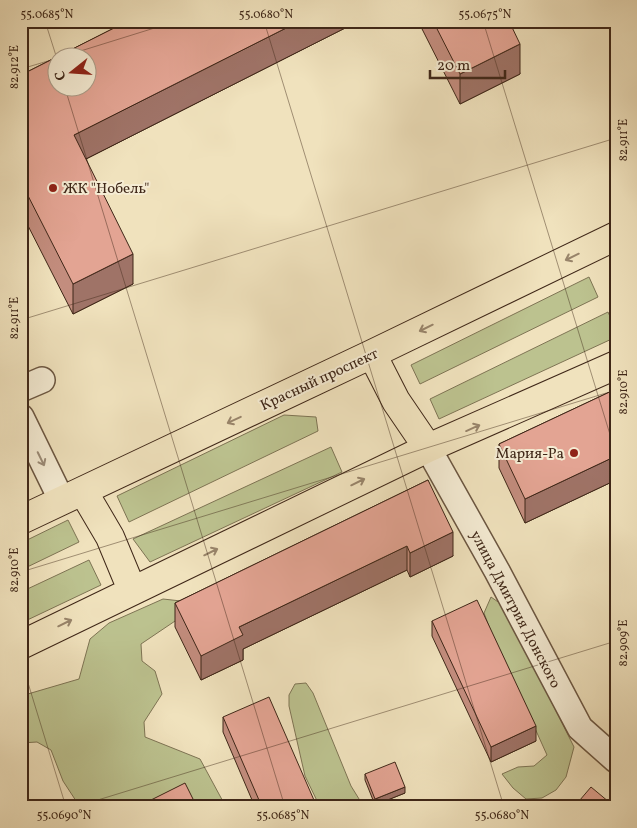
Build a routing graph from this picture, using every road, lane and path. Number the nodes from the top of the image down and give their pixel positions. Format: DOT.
graph roads {
  1 [pos="616,236"];
  2 [pos="372,354"];
  3 [pos="616,365"];
  4 [pos="21,417"];
  5 [pos="428,448"];
  6 [pos="72,496"];
  7 [pos="21,520"];
  8 [pos="132,590"];
  9 [pos="21,645"];
  10 [pos="616,760"];
  1 -- 2 [label="main road, Красный проспект, one-way"];
  2 -- 5 [label="main road"];
  2 -- 6 [label="main road, Красный проспект, one-way"];
  5 -- 3 [label="main road, one-way"];
  4 -- 6 [label="street, one-way"];
  8 -- 5 [label="main road, one-way"];
  5 -- 10 [label="street, улица Дмитрия Донского"];
  6 -- 7 [label="main road, Красный проспект"];
  6 -- 8 [label="main road"];
  9 -- 8 [label="main road, one-way"];
}
